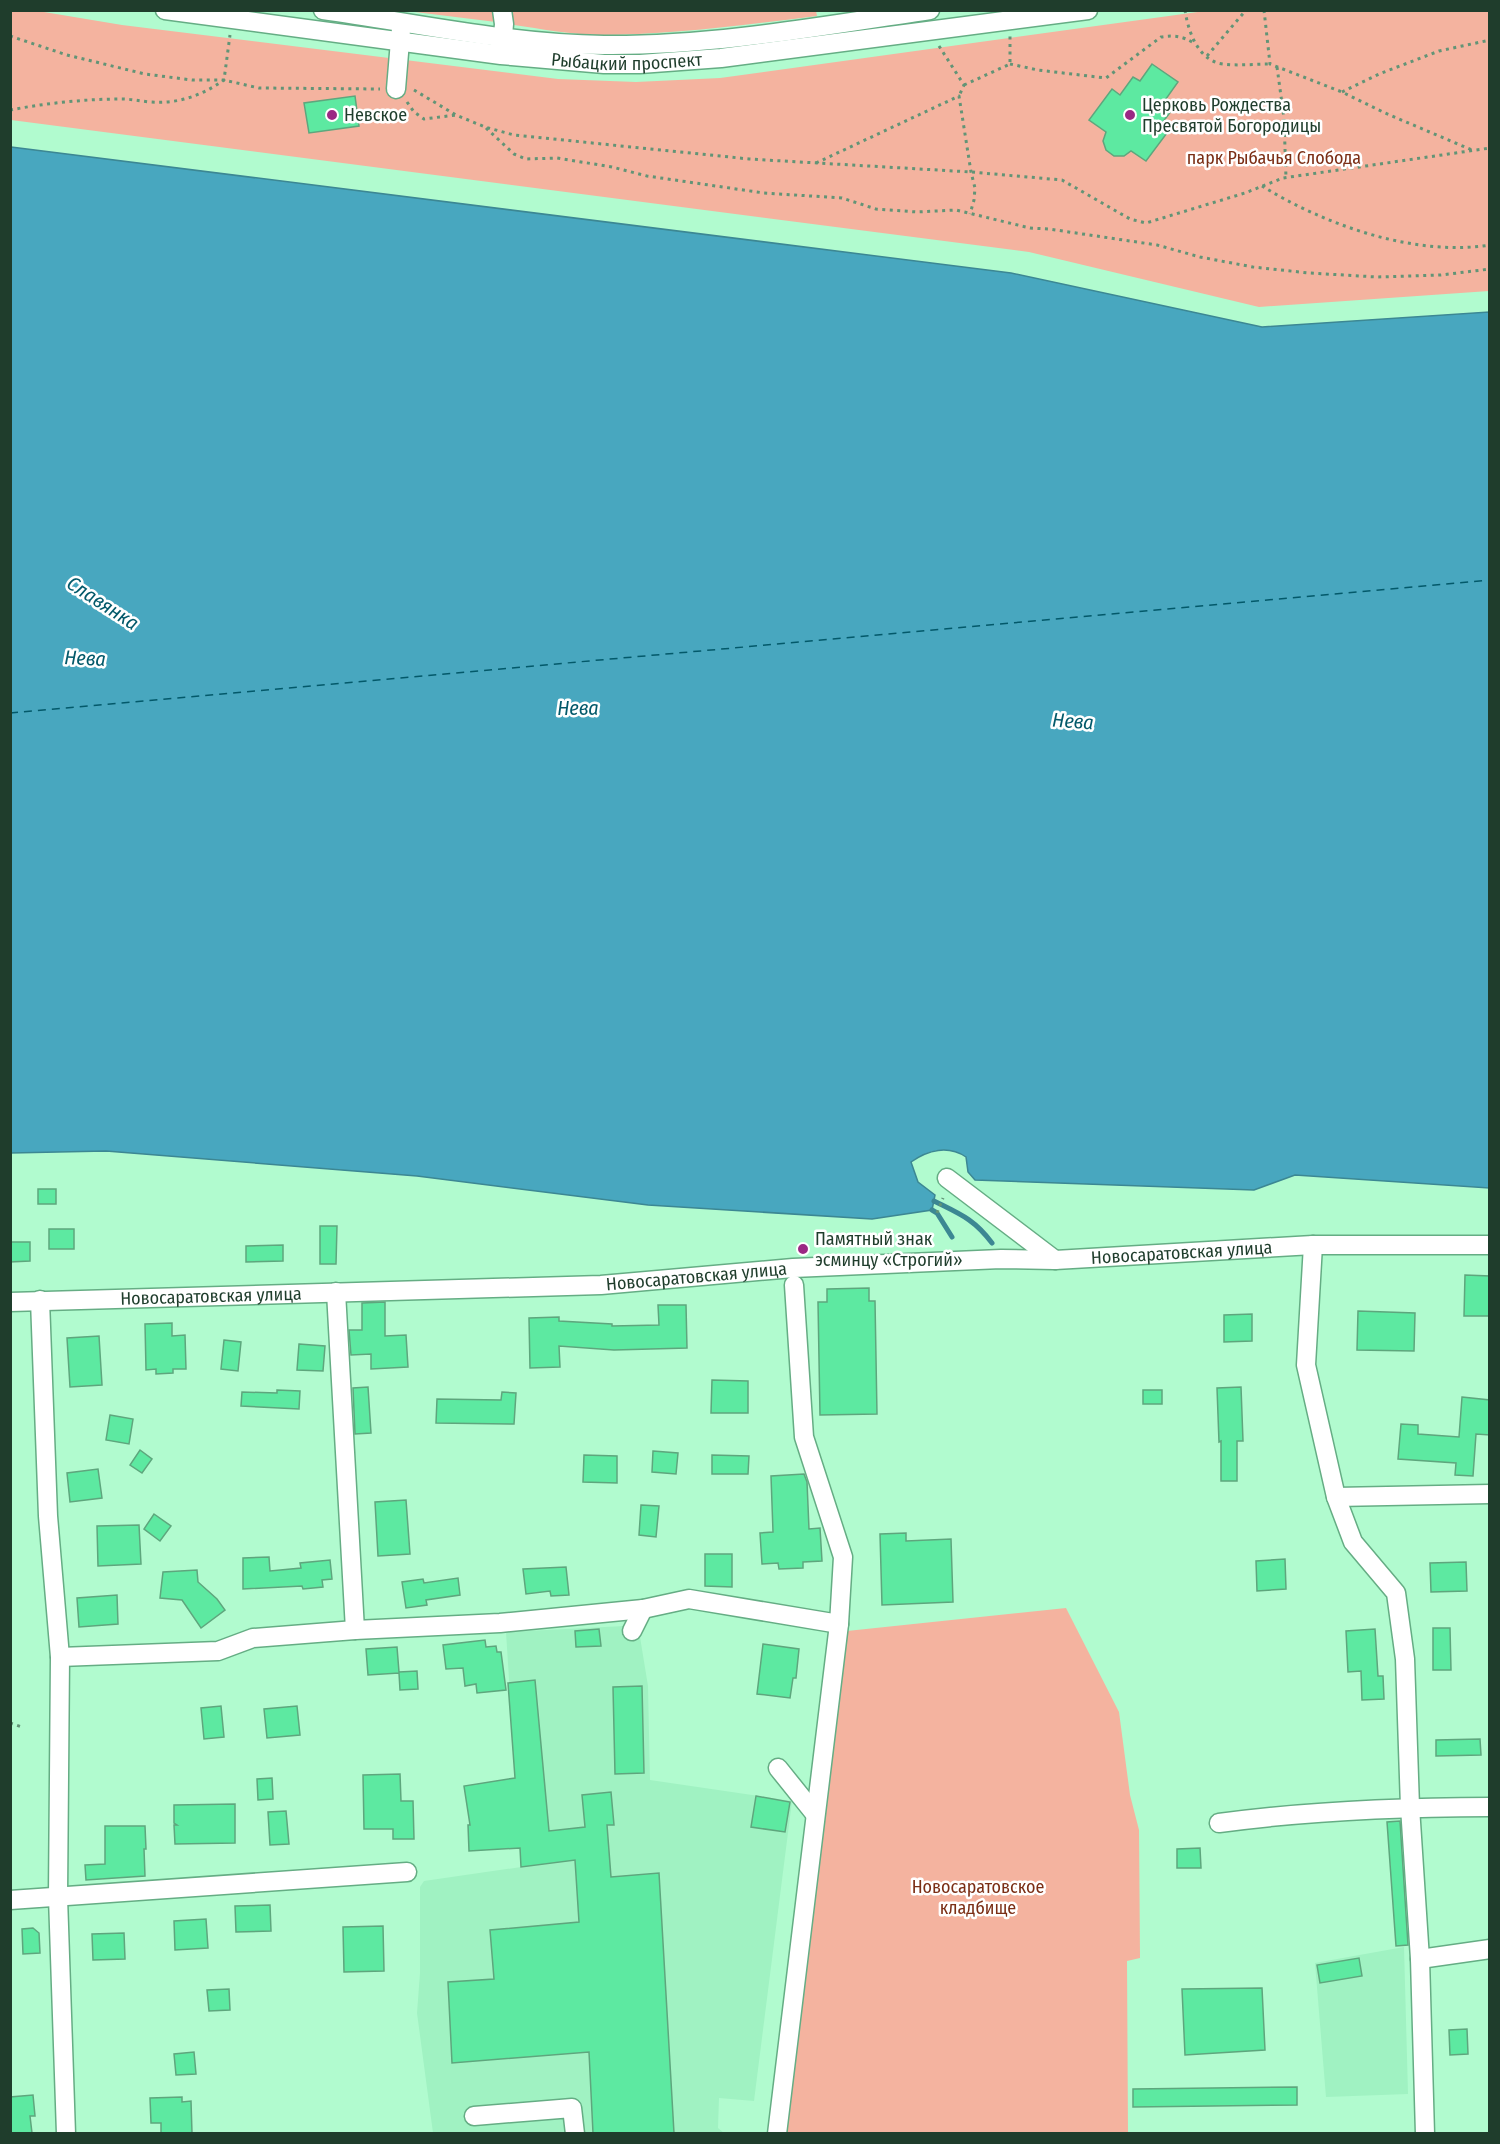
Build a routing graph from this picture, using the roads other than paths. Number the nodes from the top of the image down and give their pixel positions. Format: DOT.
graph roads {
  1 [pos="165,10"];
  2 [pos="323,10"];
  3 [pos="502,10"];
  4 [pos="930,10"];
  5 [pos="1088,10"];
  6 [pos="983,15"];
  7 [pos="231,21"];
  8 [pos="402,22"];
  9 [pos="503,37"];
  10 [pos="399,41"];
  11 [pos="501,56"];
  12 [pos="404,91"];
  13 [pos="945,1187"];
  14 [pos="1313,1245"];
  15 [pos="1490,1245"];
  16 [pos="1055,1260"];
  17 [pos="794,1285"];
  18 [pos="336,1292"];
  19 [pos="40,1300"];
  20 [pos="10,1302"];
  21 [pos="1490,1494"];
  22 [pos="1336,1497"];
  23 [pos="643,1609"];
  24 [pos="839,1624"];
  25 [pos="356,1630"];
  26 [pos="632,1631"];
  27 [pos="60,1657"];
  28 [pos="778,1768"];
  29 [pos="1410,1807"];
  30 [pos="1490,1807"];
  31 [pos="815,1814"];
  32 [pos="1219,1822"];
  33 [pos="407,1872"];
  34 [pos="58,1897"];
  35 [pos="10,1899"];
  36 [pos="1490,1949"];
  37 [pos="1420,1959"];
  38 [pos="474,2116"];
  39 [pos="66,2133"];
  40 [pos="575,2133"];
  41 [pos="777,2133"];
  42 [pos="1425,2133"];
  1 -- 7 [label="street, Рыбацкий проспект"];
  2 -- 8 [label="street, Рыбацкий проспект"];
  3 -- 9 [label="street"];
  4 -- 9 [label="street, Рыбацкий проспект"];
  5 -- 6 [label="street, Рыбацкий проспект"];
  6 -- 11 [label="street, Рыбацкий проспект"];
  7 -- 10 [label="street, Рыбацкий проспект"];
  8 -- 9 [label="street, Рыбацкий проспект"];
  8 -- 10 [label="street"];
  9 -- 11 [label="street"];
  10 -- 11 [label="street, Рыбацкий проспект"];
  10 -- 12 [label="street"];
  13 -- 16 [label="street"];
  14 -- 15 [label="street, Новосаратовская улица"];
  14 -- 16 [label="street, Новосаратовская улица"];
  14 -- 22 [label="street"];
  16 -- 18 [label="street, Новосаратовская улица"];
  17 -- 24 [label="street"];
  18 -- 19 [label="street, Новосаратовская улица"];
  18 -- 25 [label="street"];
  19 -- 20 [label="street, Новосаратовская улица"];
  19 -- 27 [label="street"];
  21 -- 22 [label="street"];
  22 -- 29 [label="street"];
  23 -- 24 [label="street"];
  23 -- 25 [label="street"];
  23 -- 26 [label="street"];
  24 -- 31 [label="street"];
  25 -- 27 [label="street"];
  27 -- 34 [label="street"];
  28 -- 31 [label="street"];
  29 -- 30 [label="street"];
  29 -- 32 [label="street"];
  29 -- 37 [label="street"];
  31 -- 41 [label="street"];
  33 -- 34 [label="street"];
  34 -- 35 [label="street"];
  34 -- 39 [label="street"];
  36 -- 37 [label="street"];
  37 -- 42 [label="street"];
  38 -- 40 [label="street"];
}
